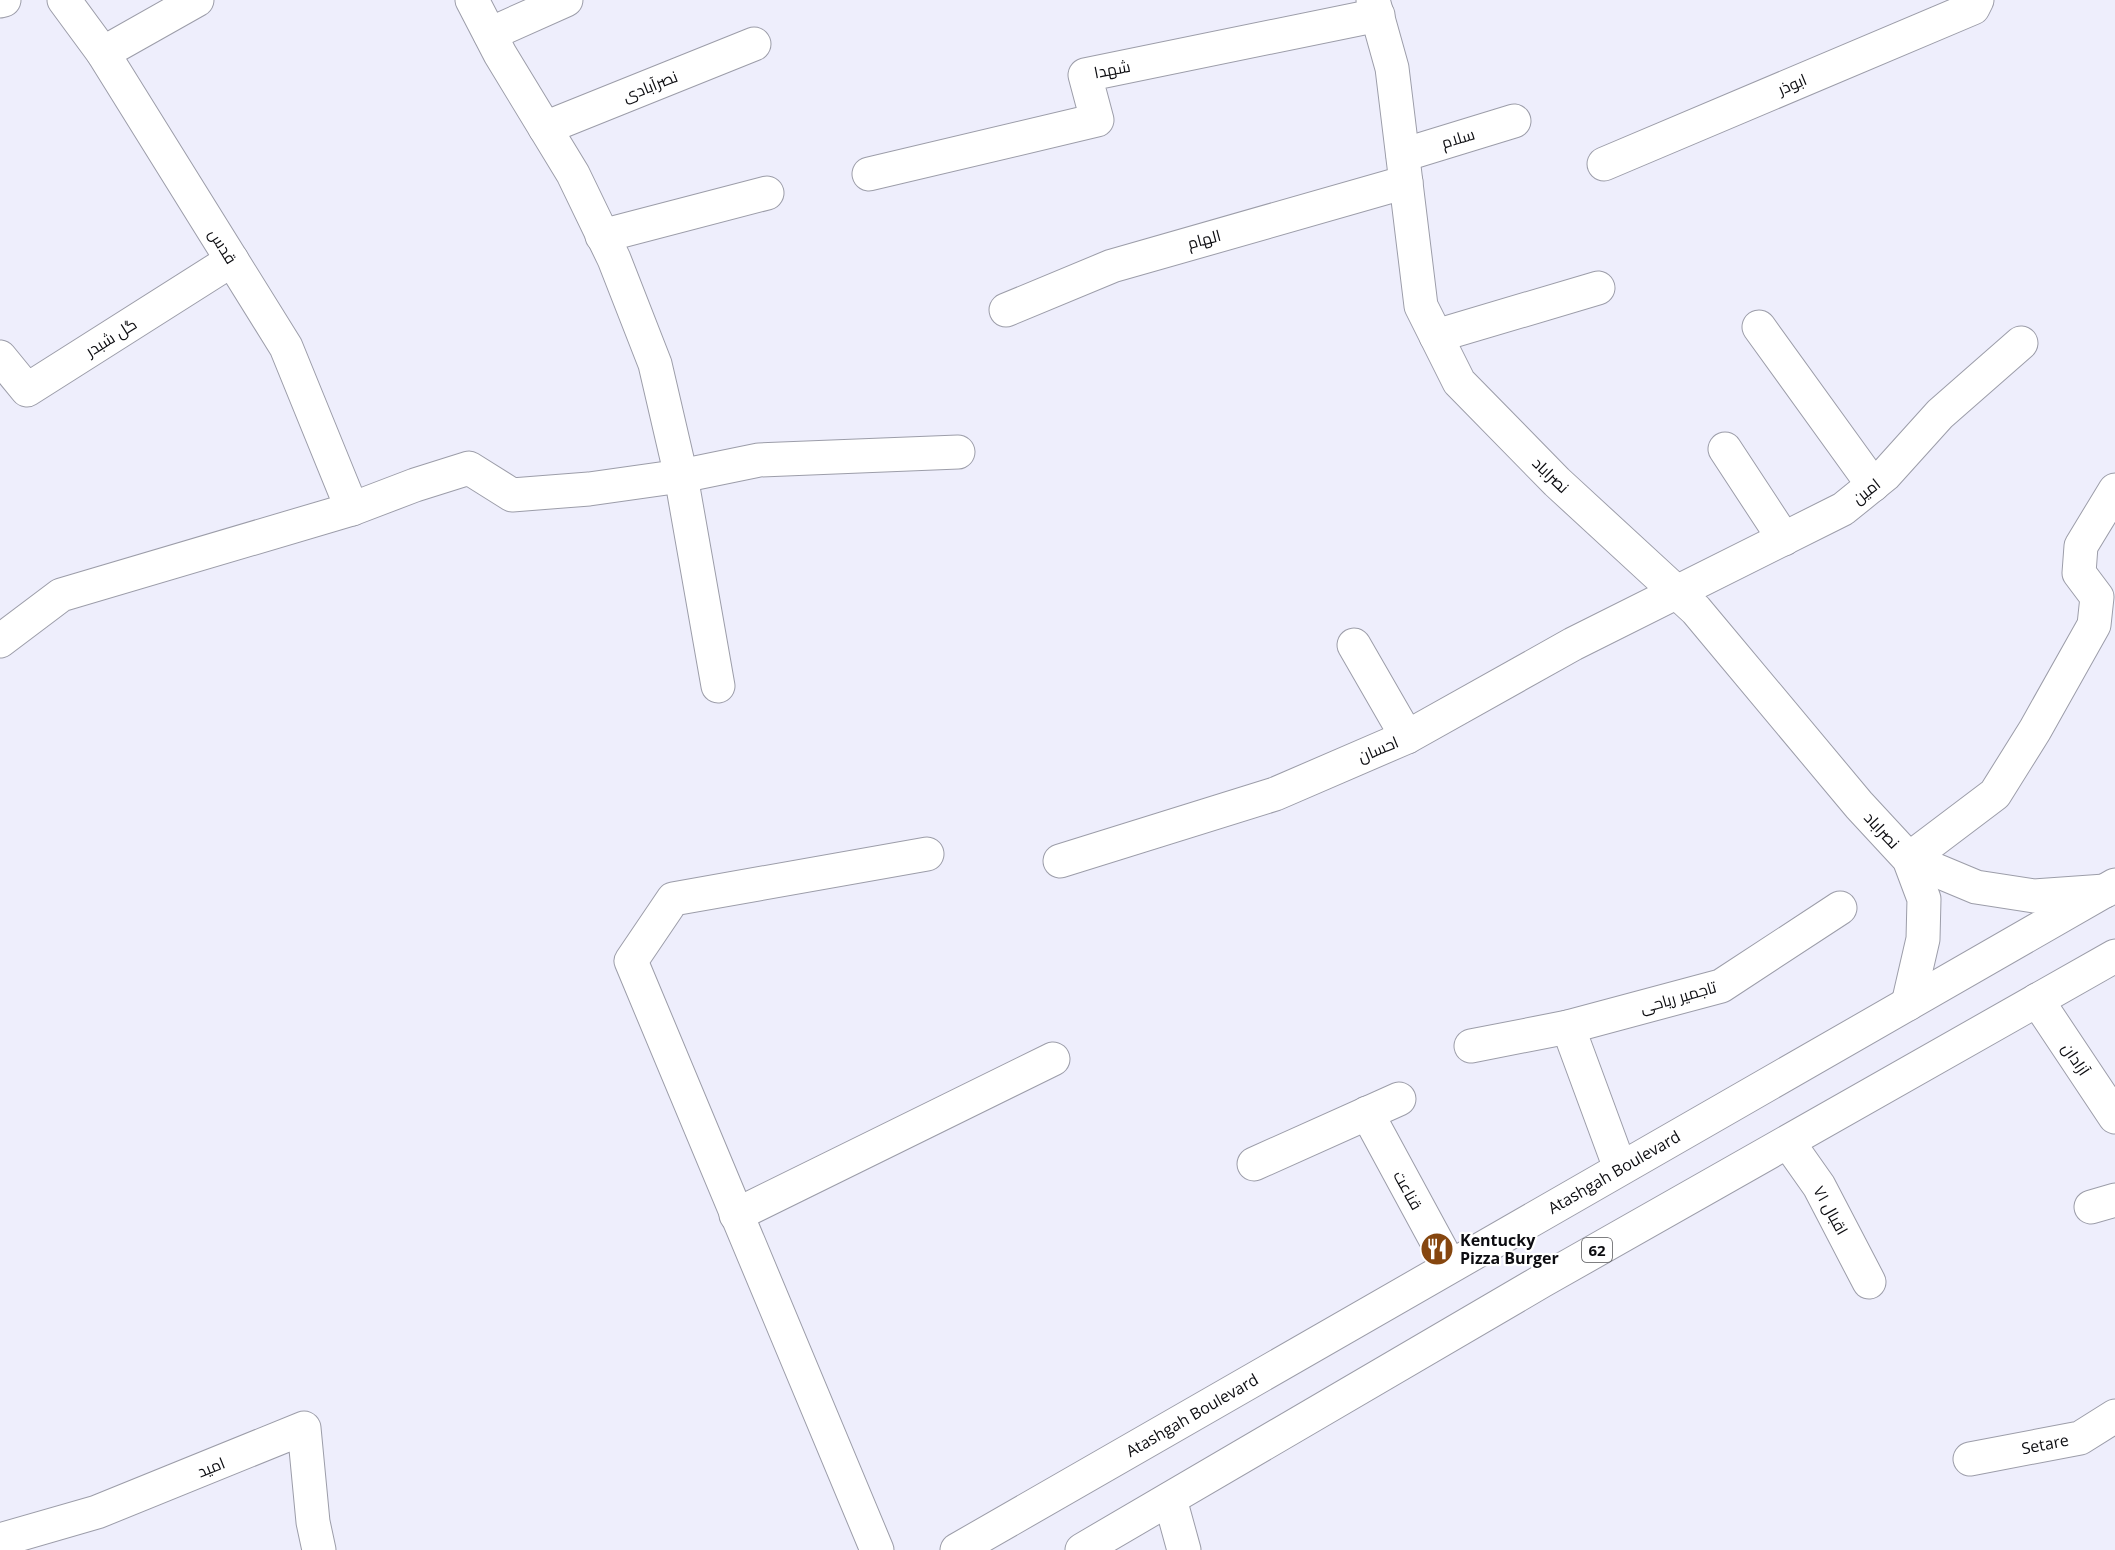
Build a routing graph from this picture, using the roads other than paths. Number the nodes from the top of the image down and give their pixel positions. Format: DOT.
graph roads {
  1 [pos="64,0"];
  2 [pos="197,0"];
  3 [pos="472,0"];
  4 [pos="566,0"];
  5 [pos="1977,0"];
  6 [pos="1375,8"];
  7 [pos="490,34"];
  8 [pos="754,44"];
  9 [pos="103,53"];
  10 [pos="1514,122"];
  11 [pos="545,128"];
  12 [pos="1604,164"];
  13 [pos="1404,168"];
  14 [pos="869,174"];
  15 [pos="767,193"];
  16 [pos="602,236"];
  17 [pos="232,260"];
  18 [pos="1598,288"];
  19 [pos="1006,310"];
  20 [pos="1759,327"];
  21 [pos="1436,336"];
  22 [pos="2021,343"];
  23 [pos="0,357"];
  24 [pos="1725,449"];
  25 [pos="958,452"];
  26 [pos="681,476"];
  27 [pos="1873,485"];
  28 [pos="2115,490"];
  29 [pos="352,509"];
  30 [pos="1784,539"];
  31 [pos="1677,592"];
  32 [pos="2106,603"];
  33 [pos="0,642"];
  34 [pos="1354,645"];
  35 [pos="718,686"];
  36 [pos="1407,737"];
  37 [pos="927,854"];
  38 [pos="1909,859"];
  39 [pos="1060,861"];
  40 [pos="2110,888"];
  41 [pos="1840,908"];
  42 [pos="2115,956"];
  43 [pos="2037,1000"];
  44 [pos="1908,1004"];
  45 [pos="1568,1027"];
  46 [pos="1471,1046"];
  47 [pos="1053,1059"];
  48 [pos="1399,1099"];
  49 [pos="1366,1113"];
  50 [pos="2115,1117"];
  51 [pos="1788,1142"];
  52 [pos="1254,1164"];
  53 [pos="1620,1168"];
  54 [pos="736,1215"];
  55 [pos="1450,1266"];
  56 [pos="1869,1282"];
  57 [pos="2115,1416"];
  58 [pos="1970,1459"];
  59 [pos="1170,1499"];
  60 [pos="17,1541"];
  61 [pos="319,1550"];
  62 [pos="877,1550"];
  63 [pos="957,1550"];
  64 [pos="1082,1550"];
  65 [pos="1184,1550"];
  1 -- 9 [label="street, قدس"];
  2 -- 9 [label="street"];
  3 -- 7 [label="street"];
  4 -- 7 [label="street"];
  5 -- 12 [label="street, ابوذر"];
  6 -- 13 [label="street, نصراباد"];
  6 -- 14 [label="street, شهدا"];
  7 -- 11 [label="street"];
  8 -- 11 [label="street, نصرآبادی"];
  9 -- 17 [label="street, قدس"];
  10 -- 13 [label="street, سلام"];
  11 -- 16 [label="street"];
  13 -- 19 [label="street, الهام"];
  13 -- 21 [label="street, نصراباد"];
  15 -- 16 [label="street"];
  16 -- 26 [label="street"];
  17 -- 23 [label="street, گل شبدر"];
  17 -- 29 [label="street, قدس"];
  18 -- 21 [label="street"];
  20 -- 27 [label="street"];
  21 -- 31 [label="street, نصراباد"];
  22 -- 27 [label="street, امین"];
  24 -- 30 [label="street"];
  25 -- 26 [label="street"];
  26 -- 29 [label="street"];
  26 -- 35 [label="street"];
  27 -- 30 [label="street, امین"];
  28 -- 32 [label="street"];
  29 -- 33 [label="street"];
  30 -- 31 [label="street, امین"];
  31 -- 36 [label="street, احسان"];
  31 -- 38 [label="street, نصراباد"];
  32 -- 38 [label="street"];
  34 -- 36 [label="street"];
  36 -- 39 [label="street, احسان"];
  37 -- 54 [label="street"];
  38 -- 40 [label="street"];
  38 -- 44 [label="street"];
  40 -- 44 [label="street, Atashgah Boulevard"];
  41 -- 45 [label="street, تاجمیر ریاحی"];
  42 -- 43 [label="street, 62"];
  43 -- 50 [label="street, آزادان"];
  43 -- 51 [label="street, 62"];
  44 -- 53 [label="street, Atashgah Boulevard"];
  45 -- 46 [label="street, تاجمیر ریاحی"];
  45 -- 53 [label="street"];
  47 -- 54 [label="street"];
  48 -- 49 [label="street"];
  49 -- 52 [label="street"];
  49 -- 55 [label="street, قناعت"];
  51 -- 56 [label="street, ۷۱ اقبال"];
  51 -- 59 [label="street, 62"];
  53 -- 55 [label="street, Atashgah Boulevard"];
  54 -- 62 [label="street"];
  55 -- 63 [label="street, Atashgah Boulevard"];
  57 -- 58 [label="street, Setare"];
  59 -- 64 [label="street, 62"];
  59 -- 65 [label="street"];
  60 -- 61 [label="street, امید"];
}
